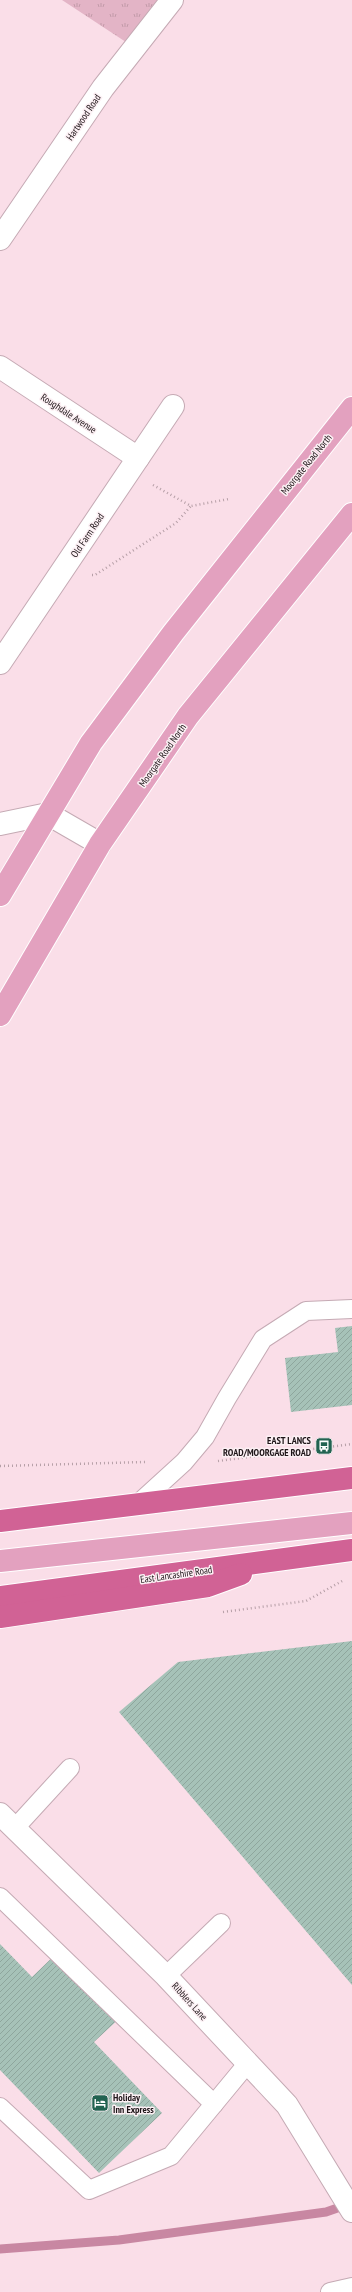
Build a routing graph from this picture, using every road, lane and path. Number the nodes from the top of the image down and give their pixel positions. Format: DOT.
graph roads {
  1 [pos="172,0"];
  2 [pos="0,239"];
  3 [pos="0,367"];
  4 [pos="173,406"];
  5 [pos="352,408"];
  6 [pos="134,465"];
  7 [pos="229,499"];
  8 [pos="191,506"];
  9 [pos="352,514"];
  10 [pos="65,567"];
  11 [pos="0,663"];
  12 [pos="48,814"];
  13 [pos="4,826"];
  14 [pos="100,844"];
  15 [pos="0,895"];
  16 [pos="0,1015"];
  17 [pos="352,1309"];
  18 [pos="352,1444"];
  19 [pos="151,1462"];
  20 [pos="214,1462"];
  21 [pos="0,1466"];
  22 [pos="352,1478"];
  23 [pos="139,1503"];
  24 [pos="0,1521"];
  25 [pos="352,1523"];
  26 [pos="352,1550"];
  27 [pos="281,1560"];
  28 [pos="0,1561"];
  29 [pos="0,1597"];
  30 [pos="0,1617"];
  31 [pos="70,1768"];
  32 [pos="7,1821"];
  33 [pos="0,1897"];
  34 [pos="221,1922"];
  35 [pos="166,1976"];
  36 [pos="246,2064"];
  37 [pos="214,2104"];
  38 [pos="0,2107"];
  39 [pos="352,2211"];
  40 [pos="352,2287"];
  41 [pos="330,2292"];
  1 -- 2 [label="street, Hartwood Road"];
  3 -- 6 [label="street, Roughdale Avenue"];
  4 -- 6 [label="street, Old Farm Road"];
  5 -- 12 [label="main road, Moorgate Road North"];
  6 -- 8 [label="path"];
  6 -- 10 [label="street, Old Farm Road"];
  7 -- 8 [label="path"];
  8 -- 10 [label="path"];
  9 -- 14 [label="main road, Moorgate Road North"];
  10 -- 11 [label="street, Old Farm Road"];
  12 -- 13 [label="street"];
  12 -- 14 [label="street"];
  12 -- 15 [label="main road, Moorgate Road North"];
  14 -- 16 [label="main road, Moorgate Road North"];
  17 -- 23 [label="lane"];
  18 -- 20 [label="path"];
  19 -- 21 [label="path"];
  22 -- 23 [label="highway"];
  23 -- 24 [label="highway"];
  25 -- 28 [label="main road"];
  26 -- 27 [label="highway, East Lancashire Road"];
  27 -- 29 [label="highway, East Lancashire Road"];
  27 -- 30 [label="highway"];
  31 -- 32 [label="lane"];
  32 -- 35 [label="street, Ribblers Lane"];
  33 -- 37 [label="lane"];
  34 -- 35 [label="lane"];
  35 -- 36 [label="street, Ribblers Lane"];
  36 -- 37 [label="lane"];
  36 -- 39 [label="street, Ribblers Lane"];
  37 -- 38 [label="lane"];
  40 -- 41 [label="lane"];
}
